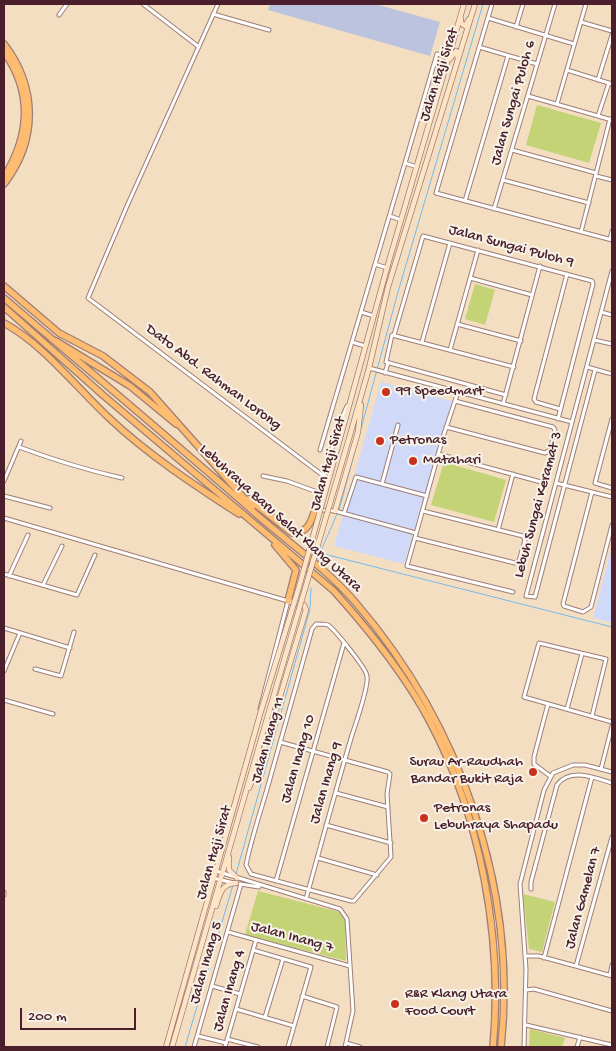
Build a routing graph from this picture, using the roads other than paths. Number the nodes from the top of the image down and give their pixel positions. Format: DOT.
graph roads {
  1 [pos="67,4"];
  2 [pos="143,4"];
  3 [pos="218,4"];
  4 [pos="464,4"];
  5 [pos="475,4"];
  6 [pos="492,4"];
  7 [pos="523,4"];
  8 [pos="555,4"];
  9 [pos="586,4"];
  10 [pos="213,14"];
  11 [pos="58,15"];
  12 [pos="488,18"];
  13 [pos="581,22"];
  14 [pos="516,27"];
  15 [pos="269,30"];
  16 [pos="612,33"];
  17 [pos="545,36"];
  18 [pos="4,44"];
  19 [pos="574,44"];
  20 [pos="199,47"];
  21 [pos="479,47"];
  22 [pos="610,50"];
  23 [pos="4,52"];
  24 [pos="508,56"];
  25 [pos="448,57"];
  26 [pos="537,64"];
  27 [pos="567,70"];
  28 [pos="456,71"];
  29 [pos="442,76"];
  30 [pos="598,80"];
  31 [pos="610,84"];
  32 [pos="528,96"];
  33 [pos="422,102"];
  34 [pos="557,104"];
  35 [pos="434,106"];
  36 [pos="598,116"];
  37 [pos="611,120"];
  38 [pos="512,150"];
  39 [pos="406,163"];
  40 [pos="417,167"];
  41 [pos="596,174"];
  42 [pos="4,177"];
  43 [pos="503,180"];
  44 [pos="612,180"];
  45 [pos="4,184"];
  46 [pos="465,201"];
  47 [pos="589,203"];
  48 [pos="494,208"];
  49 [pos="390,216"];
  50 [pos="402,220"];
  51 [pos="612,231"];
  52 [pos="581,232"];
  53 [pos="611,240"];
  54 [pos="450,243"];
  55 [pos="478,250"];
  56 [pos="375,264"];
  57 [pos="540,266"];
  58 [pos="387,268"];
  59 [pos="612,271"];
  60 [pos="567,274"];
  61 [pos="470,278"];
  62 [pos="594,282"];
  63 [pos="610,285"];
  64 [pos="4,286"];
  65 [pos="532,295"];
  66 [pos="4,298"];
  67 [pos="4,307"];
  68 [pos="361,312"];
  69 [pos="601,312"];
  70 [pos="612,315"];
  71 [pos="374,316"];
  72 [pos="4,323"];
  73 [pos="457,324"];
  74 [pos="393,335"];
  75 [pos="48,336"];
  76 [pos="594,340"];
  77 [pos="520,341"];
  78 [pos="351,342"];
  79 [pos="422,342"];
  80 [pos="612,344"];
  81 [pos="365,346"];
  82 [pos="450,350"];
  83 [pos="387,362"];
  84 [pos="514,367"];
  85 [pos="369,368"];
  86 [pos="587,368"];
  87 [pos="595,370"];
  88 [pos="385,373"];
  89 [pos="612,374"];
  90 [pos="458,392"];
  91 [pos="352,394"];
  92 [pos="506,395"];
  93 [pos="362,396"];
  94 [pos="455,401"];
  95 [pos="504,404"];
  96 [pos="560,408"];
  97 [pos="558,419"];
  98 [pos="612,419"];
  99 [pos="572,422"];
  100 [pos="398,425"];
  101 [pos="446,427"];
  102 [pos="183,430"];
  103 [pos="21,441"];
  104 [pos="19,447"];
  105 [pos="320,450"];
  106 [pos="438,454"];
  107 [pos="513,474"];
  108 [pos="263,476"];
  109 [pos="325,477"];
  110 [pos="122,478"];
  111 [pos="4,481"];
  112 [pos="541,482"];
  113 [pos="556,483"];
  114 [pos="232,484"];
  115 [pos="382,484"];
  116 [pos="565,485"];
  117 [pos="612,488"];
  118 [pos="592,492"];
  119 [pos="320,493"];
  120 [pos="4,496"];
  121 [pos="427,496"];
  122 [pos="612,497"];
  123 [pos="316,506"];
  124 [pos="50,508"];
  125 [pos="423,511"];
  126 [pos="339,512"];
  127 [pos="4,518"];
  128 [pos="612,525"];
  129 [pos="270,527"];
  130 [pos="262,529"];
  131 [pos="498,530"];
  132 [pos="416,533"];
  133 [pos="28,536"];
  134 [pos="415,538"];
  135 [pos="62,546"];
  136 [pos="95,555"];
  137 [pos="4,574"];
  138 [pos="9,576"];
  139 [pos="43,585"];
  140 [pos="513,592"];
  141 [pos="288,601"];
  142 [pos="4,628"];
  143 [pos="74,632"];
  144 [pos="20,633"];
  145 [pos="344,643"];
  146 [pos="70,648"];
  147 [pos="582,654"];
  148 [pos="35,669"];
  149 [pos="4,671"];
  150 [pos="366,673"];
  151 [pos="4,700"];
  152 [pos="548,704"];
  153 [pos="567,709"];
  154 [pos="53,714"];
  155 [pos="592,716"];
  156 [pos="612,724"];
  157 [pos="256,732"];
  158 [pos="610,741"];
  159 [pos="280,742"];
  160 [pos="313,751"];
  161 [pos="345,760"];
  162 [pos="601,769"];
  163 [pos="612,772"];
  164 [pos="550,776"];
  165 [pos="592,778"];
  166 [pos="612,783"];
  167 [pos="336,793"];
  168 [pos="388,807"];
  169 [pos="238,816"];
  170 [pos="326,825"];
  171 [pos="612,836"];
  172 [pos="391,843"];
  173 [pos="230,846"];
  174 [pos="318,858"];
  175 [pos="215,871"];
  176 [pos="222,873"];
  177 [pos="231,875"];
  178 [pos="378,875"];
  179 [pos="213,878"];
  180 [pos="220,880"];
  181 [pos="276,881"];
  182 [pos="238,882"];
  183 [pos="229,883"];
  184 [pos="264,888"];
  185 [pos="309,889"];
  186 [pos="531,889"];
  187 [pos="306,899"];
  188 [pos="228,932"];
  189 [pos="204,936"];
  190 [pos="256,940"];
  191 [pos="253,950"];
  192 [pos="525,956"];
  193 [pos="544,958"];
  194 [pos="283,959"];
  195 [pos="612,965"];
  196 [pos="350,966"];
  197 [pos="576,966"];
  198 [pos="611,976"];
  199 [pos="212,986"];
  200 [pos="526,990"];
  201 [pos="240,994"];
  202 [pos="302,996"];
  203 [pos="236,1009"];
  204 [pos="612,1011"];
  205 [pos="265,1017"];
  206 [pos="526,1024"];
  207 [pos="294,1026"];
  208 [pos="198,1036"];
  209 [pos="580,1037"];
  210 [pos="226,1043"];
  211 [pos="345,1045"];
  212 [pos="612,1045"];
  213 [pos="250,1046"];
  214 [pos="166,1047"];
  215 [pos="172,1047"];
  216 [pos="194,1047"];
  217 [pos="258,1047"];
  218 [pos="288,1047"];
  219 [pos="327,1047"];
  220 [pos="360,1047"];
  221 [pos="493,1047"];
  222 [pos="501,1047"];
  223 [pos="524,1047"];
  224 [pos="577,1047"];
  1 -- 11 [label="street"];
  2 -- 20 [label="street"];
  3 -- 10 [label="street"];
  4 -- 5 [label="main road"];
  4 -- 25 [label="main road, Jalan Haji Sirat"];
  5 -- 28 [label="main road, Jalan Haji Sirat"];
  6 -- 12 [label="street"];
  7 -- 14 [label="street"];
  8 -- 17 [label="street, Jalan Sungai Puloh 6"];
  9 -- 13 [label="street"];
  10 -- 15 [label="street"];
  10 -- 20 [label="street"];
  12 -- 14 [label="street"];
  12 -- 21 [label="street"];
  13 -- 16 [label="street"];
  13 -- 19 [label="street"];
  14 -- 17 [label="street"];
  16 -- 22 [label="street"];
  17 -- 19 [label="street"];
  17 -- 26 [label="street, Jalan Sungai Puloh 6"];
  18 -- 45 [label="highway"];
  19 -- 27 [label="street"];
  20 -- 109 [label="street, Dato Abd. Rahman Lorong"];
  21 -- 24 [label="street"];
  21 -- 46 [label="street"];
  22 -- 30 [label="street"];
  23 -- 42 [label="highway"];
  24 -- 26 [label="street"];
  24 -- 46 [label="street"];
  25 -- 29 [label="main road, Jalan Haji Sirat"];
  25 -- 33 [label="street"];
  26 -- 32 [label="street, Jalan Sungai Puloh 6"];
  27 -- 30 [label="street"];
  27 -- 34 [label="street"];
  28 -- 29 [label="main road"];
  28 -- 85 [label="main road, Jalan Haji Sirat"];
  29 -- 35 [label="main road, Jalan Haji Sirat"];
  30 -- 31 [label="street"];
  31 -- 36 [label="street"];
  32 -- 34 [label="street"];
  32 -- 38 [label="street, Jalan Sungai Puloh 6"];
  33 -- 35 [label="street"];
  33 -- 39 [label="street"];
  34 -- 36 [label="street"];
  35 -- 40 [label="main road, Jalan Haji Sirat"];
  36 -- 37 [label="street"];
  37 -- 41 [label="street"];
  38 -- 41 [label="street"];
  38 -- 43 [label="street, Jalan Sungai Puloh 6"];
  39 -- 40 [label="street"];
  39 -- 49 [label="street"];
  40 -- 50 [label="main road, Jalan Haji Sirat"];
  41 -- 44 [label="street"];
  41 -- 47 [label="street"];
  43 -- 47 [label="street"];
  43 -- 48 [label="street, Jalan Sungai Puloh 6"];
  46 -- 48 [label="street"];
  47 -- 52 [label="street"];
  48 -- 52 [label="street"];
  49 -- 50 [label="street"];
  49 -- 56 [label="street"];
  50 -- 58 [label="main road, Jalan Haji Sirat"];
  51 -- 53 [label="street"];
  52 -- 53 [label="street"];
  54 -- 55 [label="street, Jalan Sungai Puloh 9"];
  54 -- 74 [label="street, Jalan Sungai Puloh 9"];
  54 -- 79 [label="street"];
  55 -- 57 [label="street, Jalan Sungai Puloh 9"];
  55 -- 61 [label="street"];
  56 -- 58 [label="street"];
  56 -- 68 [label="street"];
  57 -- 60 [label="street, Jalan Sungai Puloh 9"];
  57 -- 65 [label="street"];
  58 -- 71 [label="main road, Jalan Haji Sirat"];
  59 -- 63 [label="street, Lebuh Sungai Keramat 3"];
  60 -- 62 [label="street, Jalan Sungai Puloh 9"];
  60 -- 96 [label="street"];
  61 -- 65 [label="street"];
  61 -- 73 [label="street"];
  62 -- 96 [label="street, Lebuh Sungai Keramat 3"];
  63 -- 69 [label="street, Lebuh Sungai Keramat 3"];
  64 -- 102 [label="highway"];
  65 -- 77 [label="street"];
  66 -- 75 [label="highway, Lebuhraya Baru Selat Klang Utara"];
  67 -- 130 [label="highway, Lebuhraya Baru Selat Klang Utara"];
  68 -- 71 [label="street"];
  68 -- 78 [label="street"];
  69 -- 70 [label="street"];
  69 -- 76 [label="street, Lebuh Sungai Keramat 3"];
  71 -- 81 [label="main road, Jalan Haji Sirat"];
  72 -- 130 [label="highway"];
  73 -- 77 [label="street"];
  73 -- 82 [label="street"];
  74 -- 79 [label="street"];
  74 -- 83 [label="street"];
  75 -- 102 [label="highway"];
  75 -- 129 [label="highway, Lebuhraya Baru Selat Klang Utara"];
  76 -- 80 [label="street"];
  76 -- 86 [label="street, Lebuh Sungai Keramat 3"];
  77 -- 84 [label="street"];
  78 -- 81 [label="street"];
  78 -- 105 [label="street"];
  79 -- 82 [label="street"];
  81 -- 91 [label="main road, Jalan Haji Sirat"];
  82 -- 84 [label="street"];
  83 -- 88 [label="street"];
  83 -- 92 [label="street"];
  84 -- 92 [label="street"];
  85 -- 88 [label="street"];
  85 -- 93 [label="main road, Jalan Haji Sirat"];
  86 -- 87 [label="street"];
  86 -- 99 [label="street, Lebuh Sungai Keramat 3"];
  87 -- 89 [label="street"];
  87 -- 116 [label="street, Lebuh Sungai Keramat 3"];
  88 -- 90 [label="street"];
  90 -- 94 [label="street"];
  90 -- 95 [label="street"];
  91 -- 109 [label="street"];
  91 -- 157 [label="main road, Jalan Haji Sirat, bridge"];
  92 -- 95 [label="street"];
  93 -- 126 [label="main road"];
  93 -- 169 [label="main road, Jalan Haji Sirat, bridge"];
  94 -- 101 [label="street"];
  94 -- 101 [label="street"];
  95 -- 97 [label="street"];
  96 -- 97 [label="street, Lebuh Sungai Keramat 3"];
  97 -- 99 [label="street"];
  98 -- 117 [label="street"];
  99 -- 113 [label="street, Lebuh Sungai Keramat 3"];
  100 -- 115 [label="street"];
  101 -- 106 [label="street"];
  102 -- 114 [label="highway"];
  103 -- 104 [label="street"];
  104 -- 110 [label="street"];
  104 -- 111 [label="street"];
  106 -- 107 [label="street"];
  106 -- 121 [label="street"];
  107 -- 112 [label="street"];
  107 -- 131 [label="street"];
  108 -- 119 [label="street"];
  109 -- 119 [label="street"];
  113 -- 116 [label="street"];
  113 -- 116 [label="street, Lebuh Sungai Keramat 3"];
  114 -- 123 [label="highway"];
  114 -- 129 [label="highway"];
  115 -- 121 [label="street"];
  115 -- 126 [label="street"];
  116 -- 118 [label="street"];
  118 -- 122 [label="street"];
  118 -- 128 [label="street"];
  119 -- 123 [label="street"];
  120 -- 124 [label="street"];
  121 -- 125 [label="street"];
  123 -- 126 [label="street"];
  125 -- 131 [label="street"];
  125 -- 132 [label="street"];
  126 -- 132 [label="street"];
  127 -- 141 [label="street"];
  129 -- 222 [label="highway, Lebuhraya Baru Selat Klang Utara"];
  130 -- 141 [label="highway"];
  130 -- 221 [label="highway, Lebuhraya Baru Selat Klang Utara"];
  131 -- 134 [label="street"];
  132 -- 134 [label="street"];
  133 -- 138 [label="street"];
  134 -- 140 [label="street"];
  135 -- 139 [label="street"];
  136 -- 139 [label="street"];
  137 -- 138 [label="street"];
  138 -- 139 [label="street"];
  141 -- 157 [label="street"];
  141 -- 169 [label="main road"];
  142 -- 144 [label="street"];
  143 -- 146 [label="street"];
  144 -- 146 [label="street"];
  144 -- 149 [label="street"];
  145 -- 150 [label="street, Jalan Inang 11"];
  145 -- 159 [label="street, Jalan Inang 11"];
  145 -- 160 [label="street, Jalan Inang 10"];
  146 -- 148 [label="street"];
  147 -- 152 [label="street"];
  147 -- 153 [label="street"];
  147 -- 155 [label="street"];
  150 -- 161 [label="street, Jalan Inang 9"];
  151 -- 154 [label="street"];
  152 -- 153 [label="street"];
  152 -- 164 [label="street"];
  153 -- 155 [label="street"];
  155 -- 156 [label="street"];
  156 -- 158 [label="street"];
  157 -- 175 [label="main road, Jalan Haji Sirat"];
  158 -- 162 [label="street"];
  159 -- 160 [label="street"];
  159 -- 181 [label="street, Jalan Inang 11"];
  160 -- 161 [label="street"];
  160 -- 181 [label="street, Jalan Inang 10"];
  161 -- 167 [label="street, Jalan Inang 9"];
  161 -- 168 [label="street"];
  162 -- 163 [label="street"];
  162 -- 164 [label="street"];
  164 -- 192 [label="street"];
  165 -- 166 [label="street"];
  165 -- 186 [label="street"];
  165 -- 193 [label="street"];
  167 -- 168 [label="street"];
  167 -- 170 [label="street, Jalan Inang 9"];
  168 -- 172 [label="street"];
  169 -- 173 [label="main road, Jalan Haji Sirat"];
  170 -- 172 [label="street"];
  170 -- 174 [label="street, Jalan Inang 9"];
  171 -- 197 [label="street, Jalan Gamelan 7"];
  172 -- 178 [label="street"];
  173 -- 176 [label="main road, Jalan Haji Sirat"];
  173 -- 177 [label="main road"];
  174 -- 178 [label="street"];
  174 -- 185 [label="street, Jalan Inang 9"];
  175 -- 176 [label="street"];
  175 -- 179 [label="main road, Jalan Haji Sirat"];
  176 -- 177 [label="street"];
  176 -- 180 [label="main road, Jalan Haji Sirat"];
  177 -- 182 [label="main road"];
  178 -- 185 [label="street, Jalan Inang 11"];
  179 -- 180 [label="street"];
  179 -- 214 [label="main road, Jalan Haji Sirat"];
  180 -- 183 [label="street"];
  180 -- 189 [label="main road, Jalan Haji Sirat"];
  181 -- 185 [label="street, Jalan Inang 11"];
  182 -- 183 [label="main road"];
  182 -- 184 [label="street"];
  182 -- 184 [label="street"];
  182 -- 188 [label="street, Jalan Inang 5"];
  183 -- 189 [label="main road"];
  184 -- 187 [label="street"];
  185 -- 187 [label="street, Jalan Inang 9"];
  187 -- 196 [label="street"];
  188 -- 190 [label="street, Jalan Inang 7"];
  188 -- 199 [label="street, Jalan Inang 5"];
  189 -- 215 [label="main road, Jalan Haji Sirat"];
  190 -- 191 [label="street, Jalan Inang 4"];
  190 -- 196 [label="street, Jalan Inang 7"];
  191 -- 194 [label="street"];
  191 -- 201 [label="street, Jalan Inang 4"];
  192 -- 193 [label="street"];
  192 -- 200 [label="street"];
  193 -- 197 [label="street"];
  194 -- 202 [label="street"];
  194 -- 205 [label="street"];
  195 -- 198 [label="street"];
  196 -- 211 [label="street"];
  197 -- 198 [label="street"];
  199 -- 201 [label="street"];
  199 -- 208 [label="street, Jalan Inang 5"];
  200 -- 204 [label="street"];
  200 -- 206 [label="street"];
  201 -- 203 [label="street, Jalan Inang 4"];
  202 -- 207 [label="street"];
  202 -- 219 [label="street"];
  203 -- 205 [label="street"];
  203 -- 210 [label="street, Jalan Inang 4"];
  205 -- 207 [label="street"];
  206 -- 209 [label="street"];
  206 -- 223 [label="street"];
  207 -- 218 [label="street"];
  208 -- 210 [label="street"];
  208 -- 216 [label="street, Jalan Inang 5"];
  209 -- 212 [label="street"];
  209 -- 224 [label="street"];
  210 -- 213 [label="street"];
  211 -- 220 [label="street"];
  213 -- 217 [label="street"];
}
